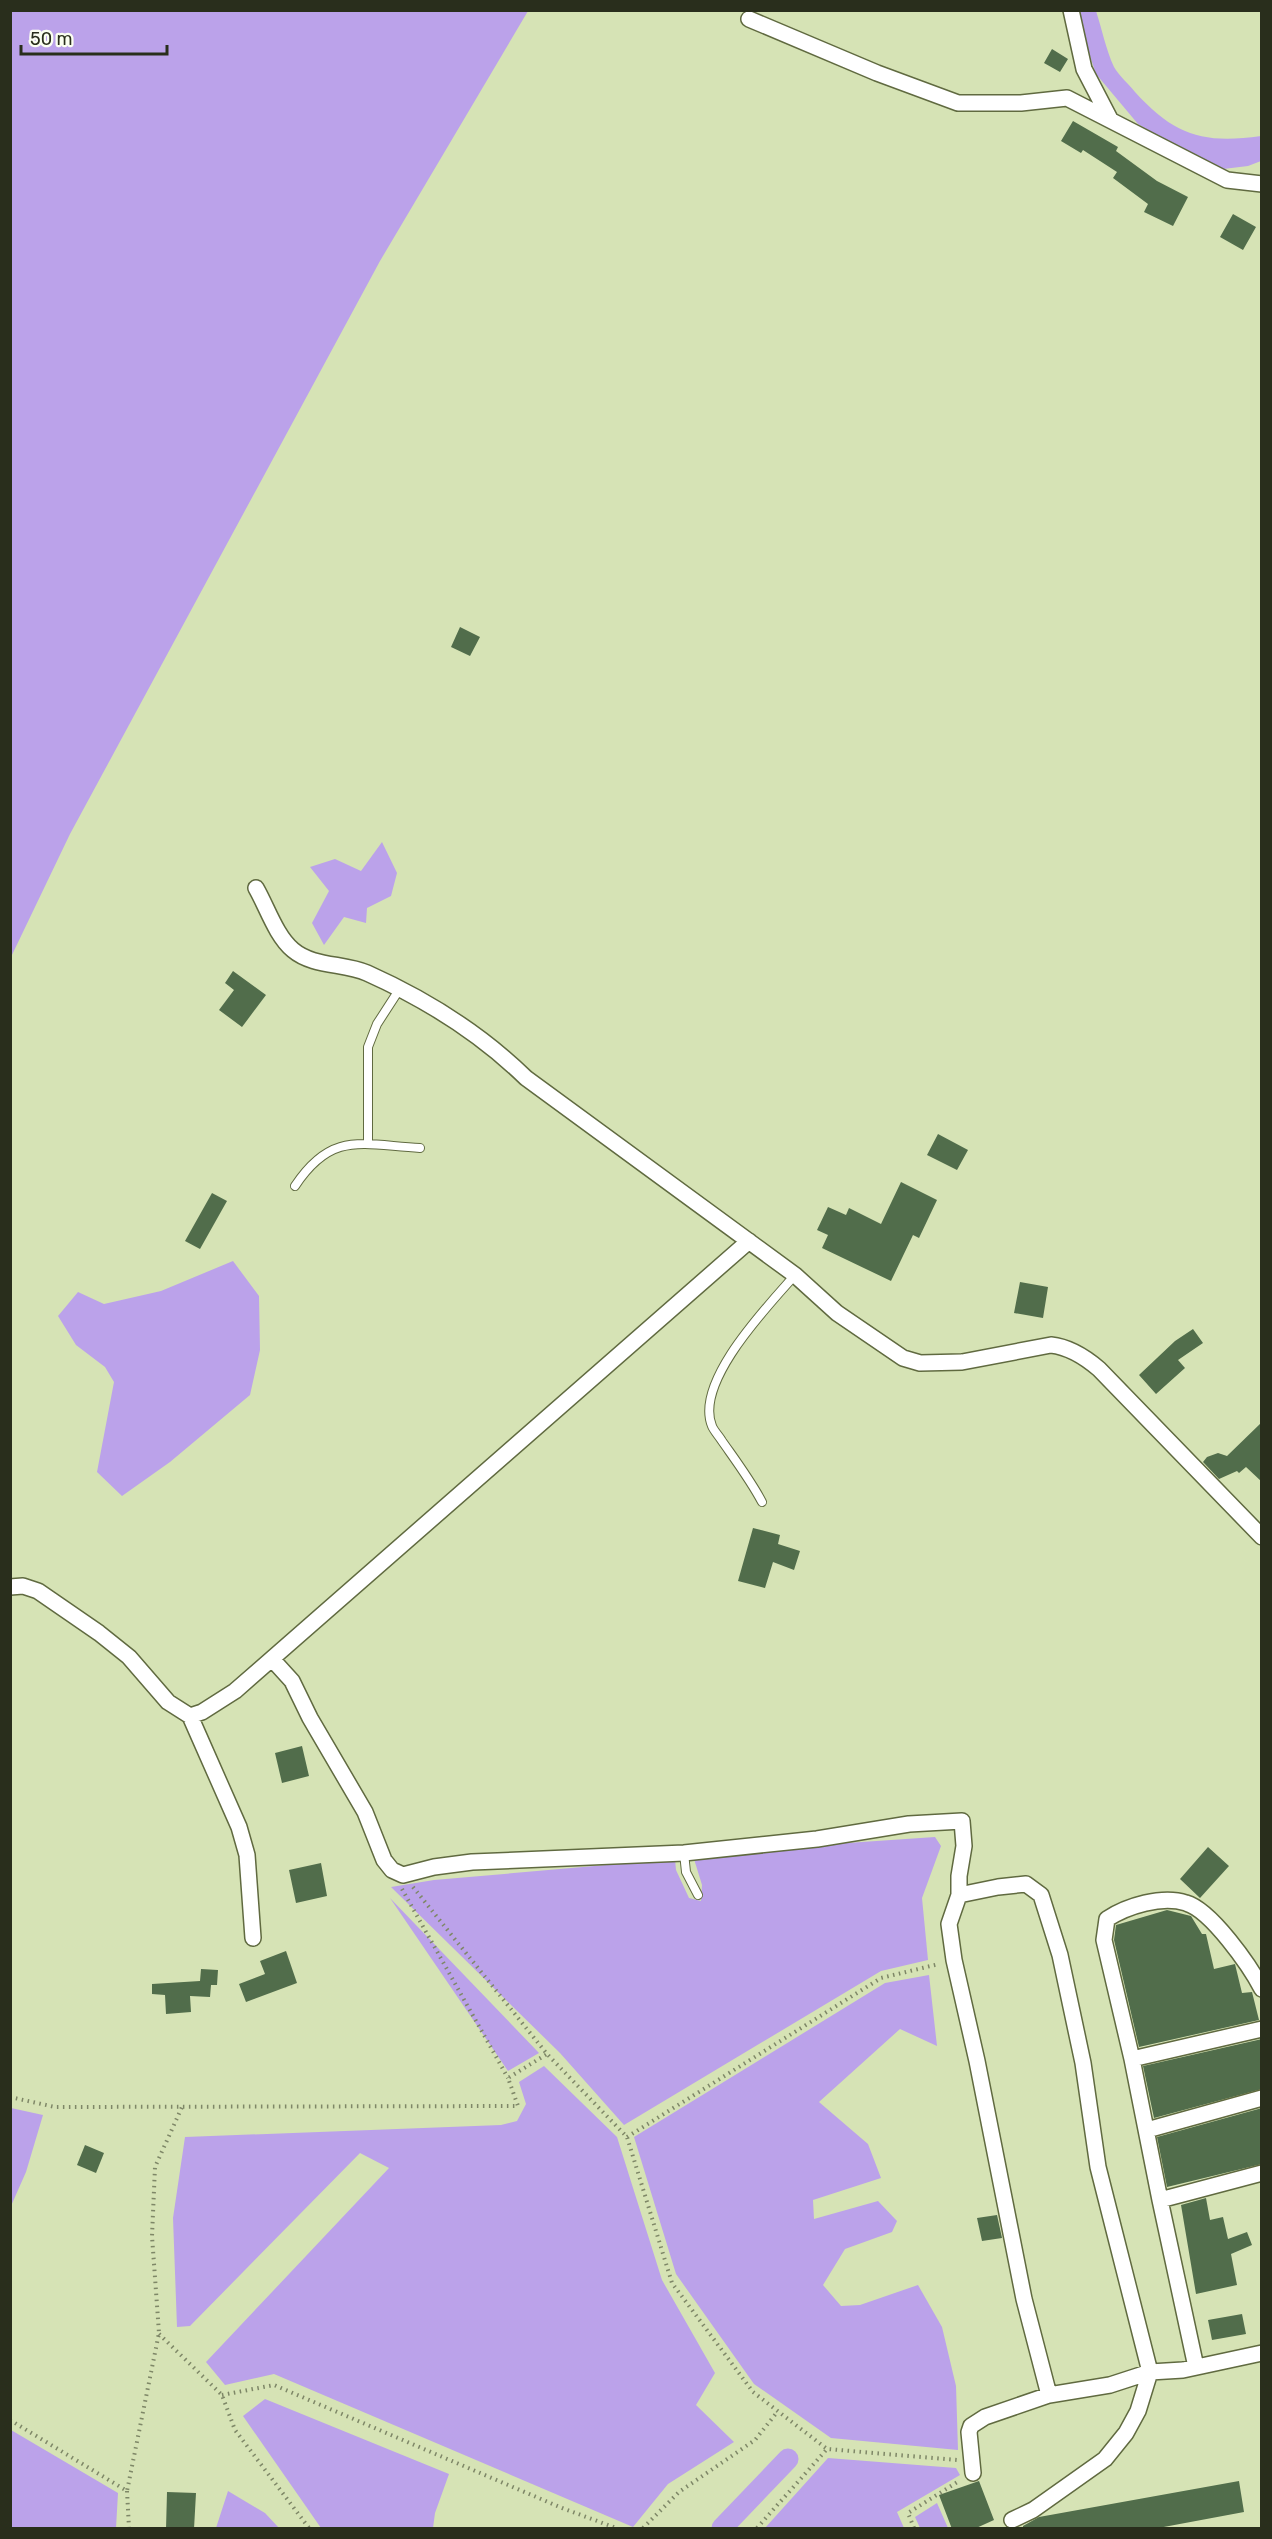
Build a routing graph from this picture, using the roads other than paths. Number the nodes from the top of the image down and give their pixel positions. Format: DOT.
graph roads {
  1 [pos="1071,10"];
  2 [pos="749,19"];
  3 [pos="1110,119"];
  4 [pos="1262,184"];
  5 [pos="256,888"];
  6 [pos="399,990"];
  7 [pos="368,1143"];
  8 [pos="420,1148"];
  9 [pos="296,1186"];
  10 [pos="749,1241"];
  11 [pos="795,1275"];
  12 [pos="762,1502"];
  13 [pos="1262,1537"];
  14 [pos="10,1587"];
  15 [pos="272,1659"];
  16 [pos="190,1716"];
  17 [pos="684,1853"];
  18 [pos="698,1895"];
  19 [pos="959,1895"];
  20 [pos="253,1938"];
  21 [pos="1262,1989"];
  22 [pos="1262,2029"];
  23 [pos="1132,2059"];
  24 [pos="1262,2098"];
  25 [pos="1147,2130"];
  26 [pos="1261,2174"];
  27 [pos="1160,2200"];
  28 [pos="1262,2353"];
  29 [pos="1197,2367"];
  30 [pos="1150,2372"];
  31 [pos="1049,2395"];
  32 [pos="973,2466"];
  33 [pos="1012,2520"];
  1 -- 3 [label="street"];
  2 -- 3 [label="street"];
  3 -- 4 [label="street"];
  5 -- 6 [label="street"];
  6 -- 7 [label="lane"];
  6 -- 10 [label="street"];
  7 -- 8 [label="lane"];
  7 -- 9 [label="lane"];
  10 -- 11 [label="street"];
  10 -- 15 [label="street"];
  11 -- 12 [label="lane"];
  11 -- 13 [label="street"];
  14 -- 16 [label="street"];
  15 -- 16 [label="street"];
  15 -- 17 [label="street"];
  16 -- 20 [label="street"];
  17 -- 18 [label="lane"];
  17 -- 19 [label="street"];
  19 -- 30 [label="street"];
  19 -- 31 [label="street"];
  21 -- 23 [label="street"];
  22 -- 23 [label="street"];
  23 -- 25 [label="street"];
  24 -- 25 [label="street"];
  25 -- 27 [label="street"];
  26 -- 27 [label="street"];
  27 -- 29 [label="street"];
  28 -- 29 [label="street"];
  29 -- 30 [label="street"];
  30 -- 31 [label="street"];
  30 -- 33 [label="street"];
  31 -- 32 [label="street"];
}
